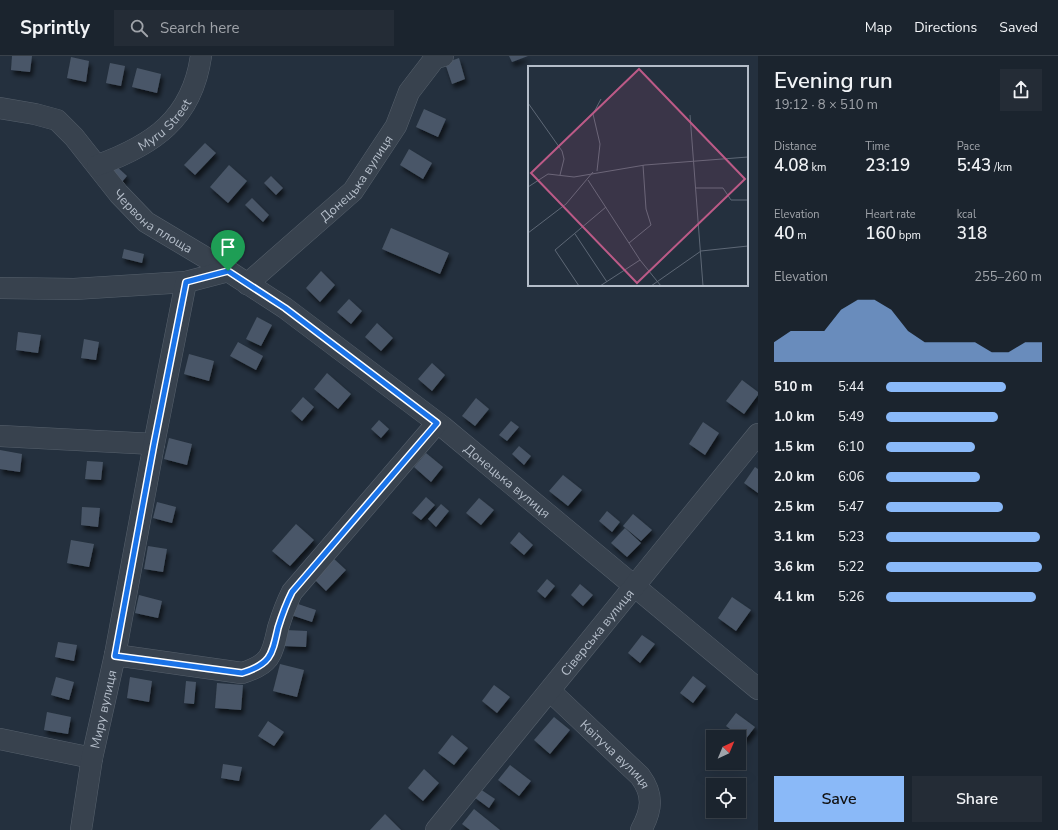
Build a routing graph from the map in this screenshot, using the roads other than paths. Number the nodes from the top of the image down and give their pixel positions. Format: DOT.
graph roads {
  1 [pos="201,56"];
  2 [pos="443,56"];
  3 [pos="0,108"];
  4 [pos="98,165"];
  5 [pos="228,271"];
  6 [pos="186,282"];
  7 [pos="247,284"];
  8 [pos="0,288"];
  9 [pos="437,423"];
  10 [pos="758,434"];
  11 [pos="0,436"];
  12 [pos="154,444"];
  13 [pos="635,586"];
  14 [pos="115,656"];
  15 [pos="758,689"];
  16 [pos="550,691"];
  17 [pos="0,739"];
  18 [pos="92,758"];
  19 [pos="81,830"];
  20 [pos="436,830"];
  21 [pos="640,830"];
  1 -- 4 [label="street, Myru Street"];
  2 -- 7 [label="street, Донецька вулиця"];
  3 -- 4 [label="street, Червона площа"];
  4 -- 5 [label="street, Червона площа"];
  5 -- 6 [label="street"];
  5 -- 7 [label="street, Донецька вулиця"];
  6 -- 8 [label="street"];
  6 -- 12 [label="street, Миру вулиця"];
  7 -- 9 [label="street, Донецька вулиця"];
  9 -- 13 [label="street, Донецька вулиця"];
  9 -- 14 [label="street"];
  10 -- 13 [label="street, Сіверська вулиця"];
  11 -- 12 [label="street"];
  12 -- 14 [label="street, Миру вулиця"];
  13 -- 15 [label="street, Донецька вулиця"];
  13 -- 16 [label="street, Сіверська вулиця"];
  14 -- 18 [label="street, Миру вулиця"];
  16 -- 20 [label="street, Сіверська вулиця"];
  16 -- 21 [label="street, Квітуча вулиця"];
  17 -- 18 [label="street"];
  18 -- 19 [label="street, Миру вулиця"];
}
